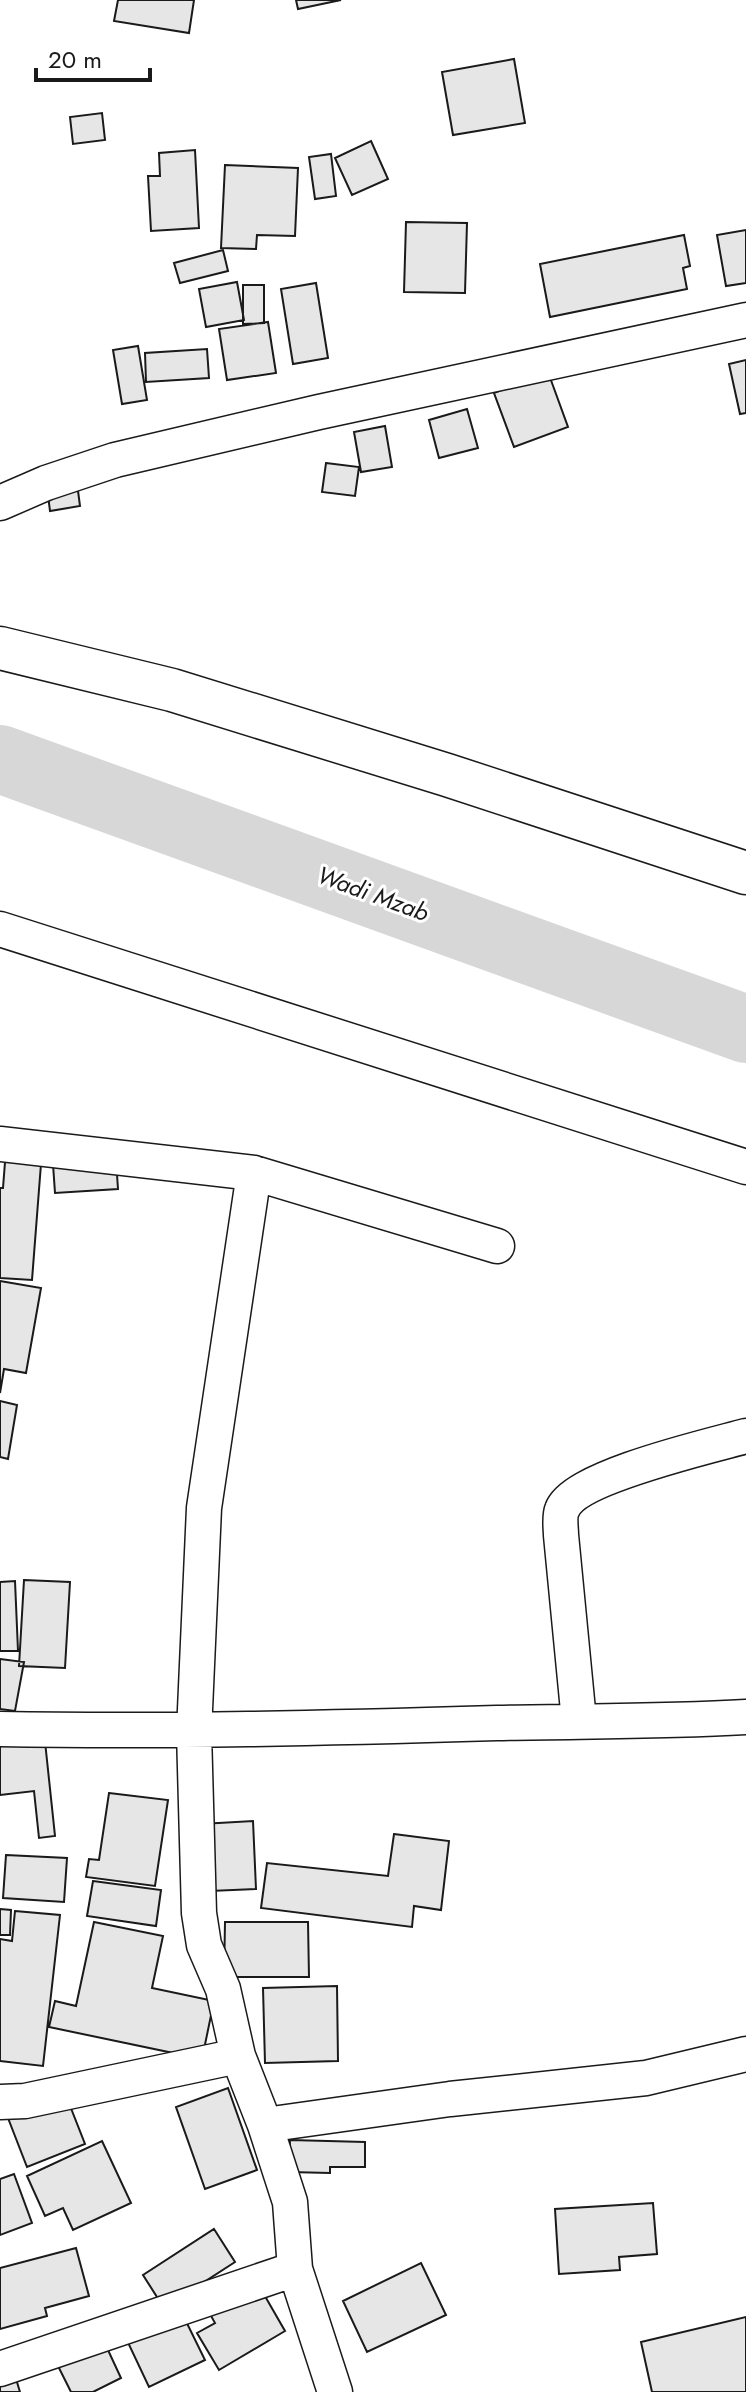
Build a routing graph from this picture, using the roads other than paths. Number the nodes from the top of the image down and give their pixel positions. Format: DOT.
graph roads {
  1 [pos="746,320"];
  2 [pos="0,503"];
  3 [pos="0,648"];
  4 [pos="746,873"];
  5 [pos="0,929"];
  6 [pos="0,1144"];
  7 [pos="746,1167"];
  8 [pos="254,1173"];
  9 [pos="497,1246"];
  10 [pos="746,1436"];
  11 [pos="746,1717"];
  12 [pos="579,1721"];
  13 [pos="0,1729"];
  14 [pos="194,1732"];
  15 [pos="746,2054"];
  16 [pos="238,2056"];
  17 [pos="0,2102"];
  18 [pos="265,2125"];
  19 [pos="295,2269"];
  20 [pos="0,2369"];
  21 [pos="335,2392"];
  1 -- 2 [label="street"];
  3 -- 4 [label="street"];
  5 -- 7 [label="street"];
  6 -- 8 [label="street"];
  8 -- 9 [label="street"];
  8 -- 14 [label="street"];
  10 -- 12 [label="street"];
  11 -- 12 [label="street"];
  12 -- 14 [label="street"];
  13 -- 14 [label="street"];
  14 -- 16 [label="street"];
  15 -- 18 [label="street"];
  16 -- 17 [label="street"];
  16 -- 18 [label="street"];
  18 -- 19 [label="street"];
  19 -- 20 [label="street"];
  19 -- 21 [label="street"];
}
